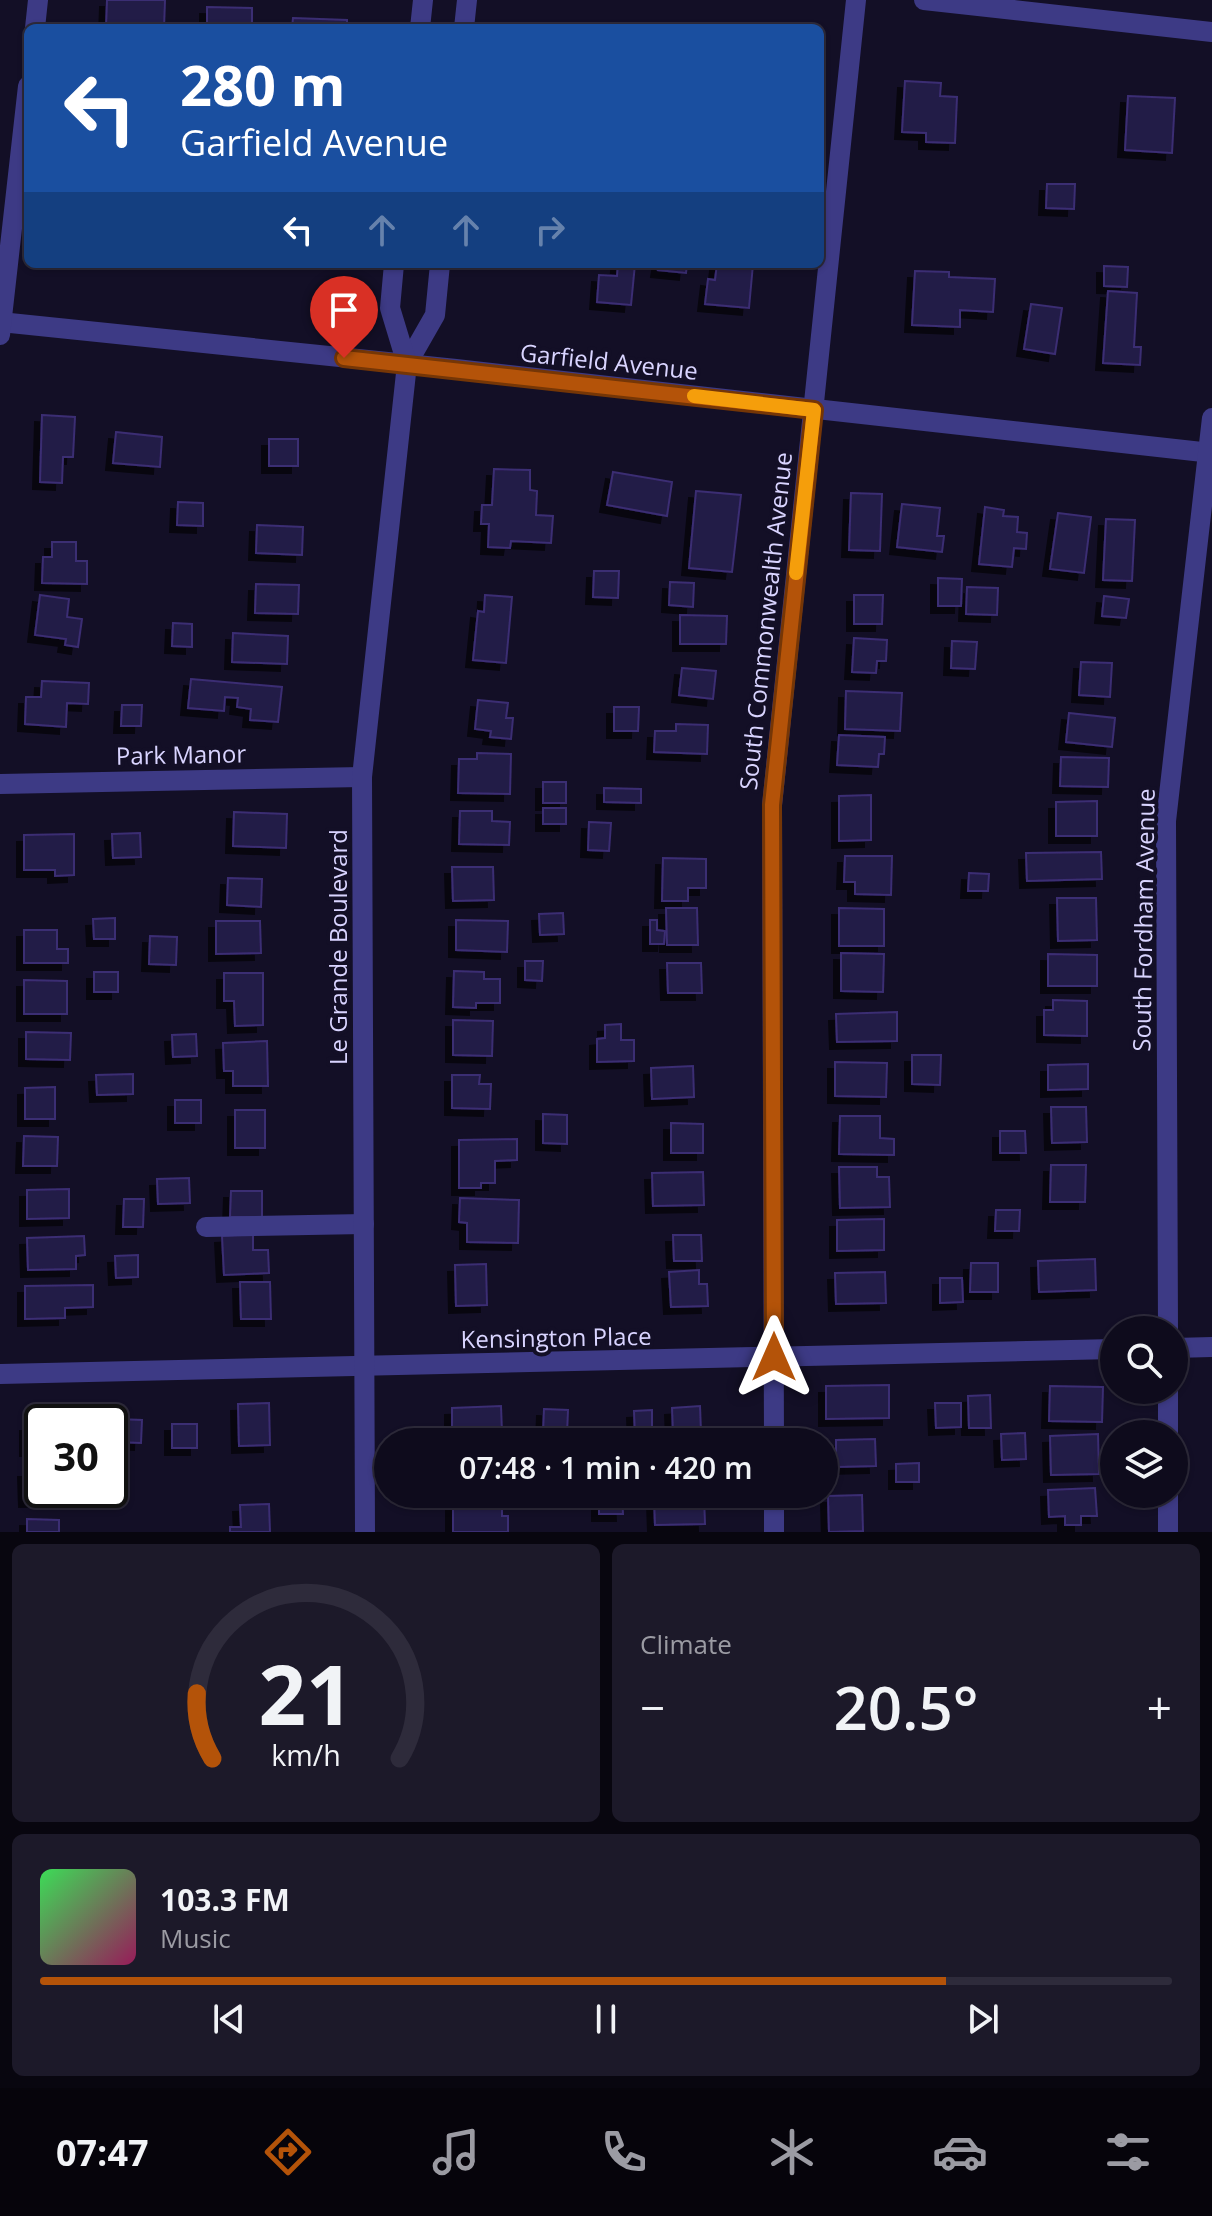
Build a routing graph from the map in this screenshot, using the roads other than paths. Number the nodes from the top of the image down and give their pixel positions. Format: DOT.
graph roads {
  1 [pos="38,0"];
  2 [pos="423,0"];
  3 [pos="467,0"];
  4 [pos="856,0"];
  5 [pos="924,0"];
  6 [pos="35,24"];
  7 [pos="420,24"];
  8 [pos="464,24"];
  9 [pos="1212,32"];
  10 [pos="24,120"];
  11 [pos="394,268"];
  12 [pos="440,268"];
  13 [pos="0,327"];
  14 [pos="407,364"];
  15 [pos="814,410"];
  16 [pos="1212,418"];
  17 [pos="1210,453"];
  18 [pos="362,777"];
  19 [pos="0,784"];
  20 [pos="364,1224"];
  21 [pos="206,1227"];
  22 [pos="1168,1316"];
  23 [pos="1212,1347"];
  24 [pos="1188,1348"];
  25 [pos="1100,1349"];
  26 [pos="774,1357"];
  27 [pos="364,1367"];
  28 [pos="0,1374"];
  29 [pos="774,1428"];
  30 [pos="774,1508"];
  31 [pos="1168,1508"];
  32 [pos="365,1532"];
  33 [pos="774,1532"];
  34 [pos="1168,1532"];
  1 -- 6 [label="street"];
  2 -- 7 [label="street"];
  3 -- 8 [label="street"];
  4 -- 15 [label="street, South Commonwealth Avenue"];
  5 -- 9 [label="street"];
  10 -- 13 [label="street"];
  11 -- 14 [label="street, Le Grande Boulevard"];
  12 -- 14 [label="street, Le Grande Boulevard"];
  13 -- 14 [label="street, Garfield Avenue"];
  14 -- 15 [label="street, Garfield Avenue"];
  14 -- 18 [label="street, Le Grande Boulevard"];
  15 -- 17 [label="street, Garfield Avenue"];
  15 -- 26 [label="street, South Commonwealth Avenue"];
  16 -- 17 [label="street, South Fordham Avenue"];
  17 -- 22 [label="street, South Fordham Avenue"];
  18 -- 19 [label="street, Park Manor"];
  18 -- 20 [label="street, Le Grande Boulevard"];
  20 -- 21 [label="street"];
  20 -- 27 [label="street, Le Grande Boulevard"];
  23 -- 24 [label="street"];
  25 -- 26 [label="street, Kensington Place"];
  26 -- 27 [label="street, Kensington Place"];
  26 -- 29 [label="street, South Commonwealth Avenue"];
  27 -- 28 [label="street, Kensington Place"];
  27 -- 32 [label="street, Le Grande Boulevard"];
  30 -- 33 [label="street"];
  31 -- 34 [label="street"];
}
